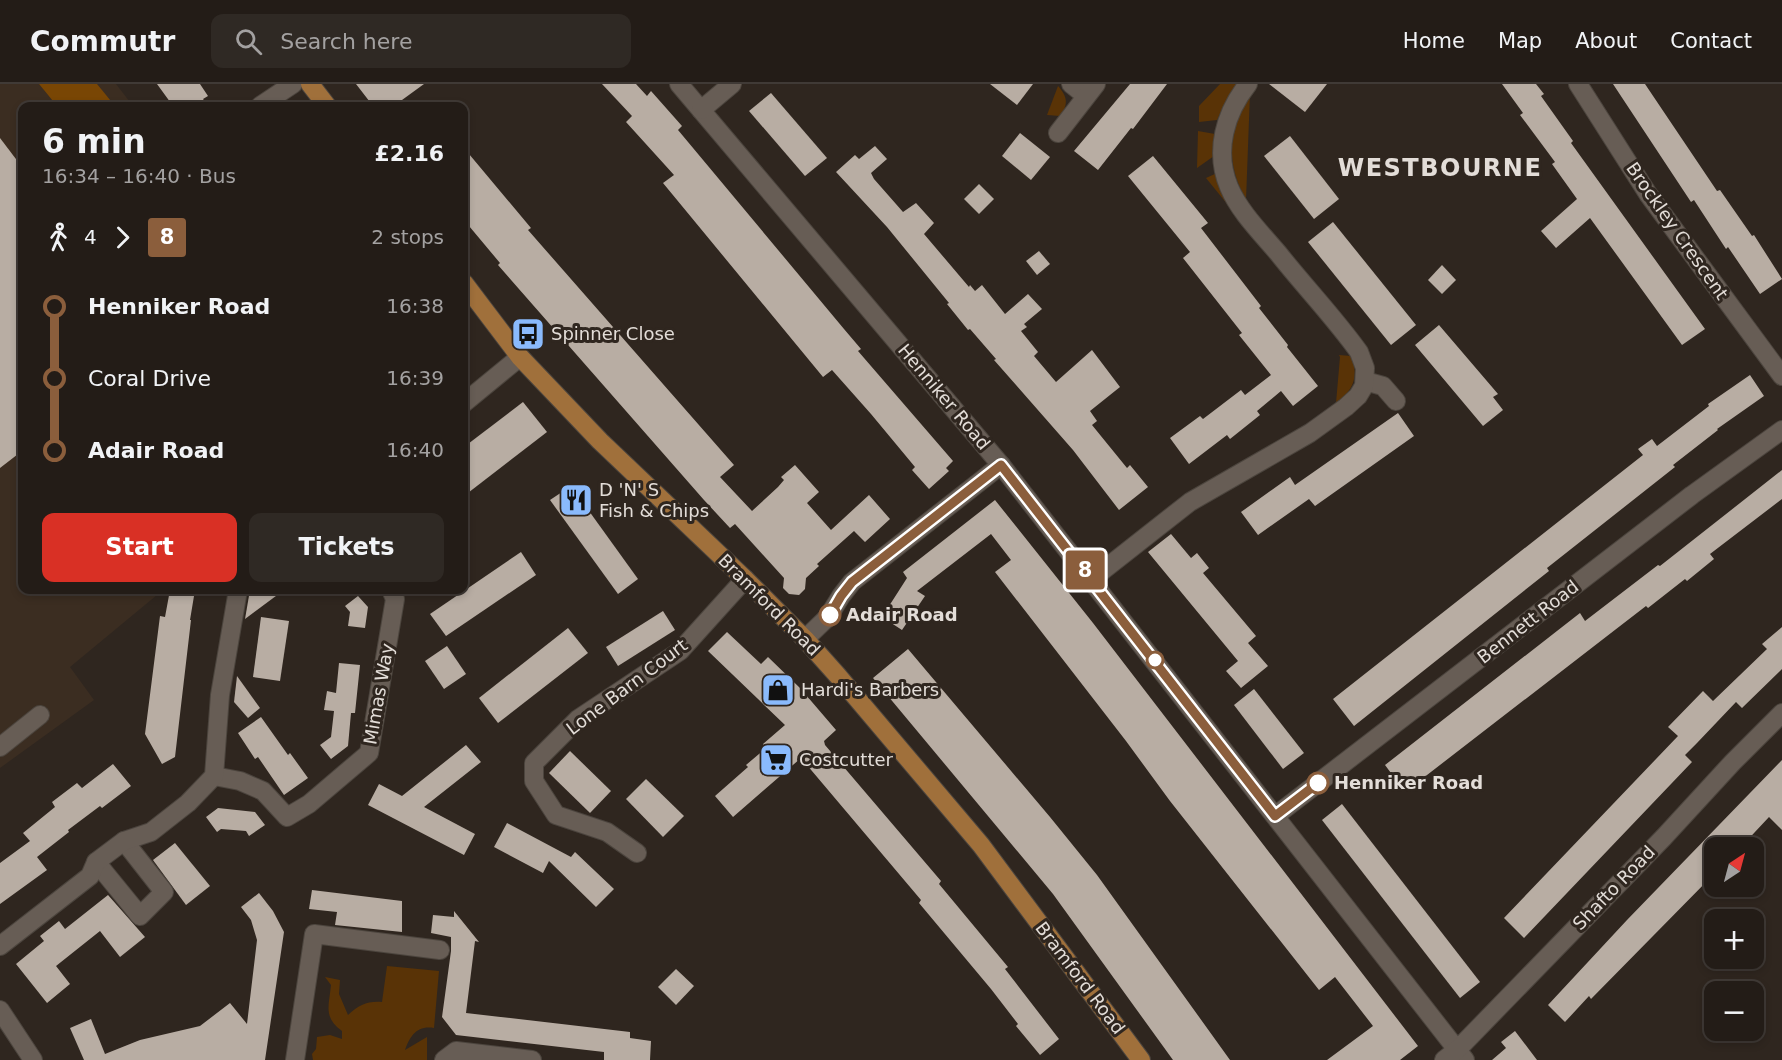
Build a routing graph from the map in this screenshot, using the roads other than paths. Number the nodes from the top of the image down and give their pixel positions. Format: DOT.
graph roads {
  1 [pos="293,84"];
  2 [pos="310,84"];
  3 [pos="679,84"];
  4 [pos="732,84"];
  5 [pos="1071,84"];
  6 [pos="1248,84"];
  7 [pos="1578,84"];
  8 [pos="1091,90"];
  9 [pos="266,102"];
  10 [pos="324,102"];
  11 [pos="701,110"];
  12 [pos="1058,133"];
  13 [pos="468,288"];
  14 [pos="520,357"];
  15 [pos="1782,376"];
  16 [pos="1365,381"];
  17 [pos="468,400"];
  18 [pos="1396,401"];
  19 [pos="1782,430"];
  20 [pos="1001,465"];
  21 [pos="745,579"];
  22 [pos="1092,579"];
  23 [pos="237,594"];
  24 [pos="393,594"];
  25 [pos="805,639"];
  26 [pos="1782,713"];
  27 [pos="40,715"];
  28 [pos="0,747"];
  29 [pos="214,776"];
  30 [pos="1275,816"];
  31 [pos="124,841"];
  32 [pos="637,853"];
  33 [pos="96,862"];
  34 [pos="0,946"];
  35 [pos="440,951"];
  36 [pos="0,1010"];
  37 [pos="1455,1057"];
  38 [pos="33,1060"];
  39 [pos="295,1060"];
  40 [pos="444,1060"];
  41 [pos="532,1060"];
  42 [pos="1141,1060"];
  1 -- 9 [label="street"];
  2 -- 10 [label="main road"];
  3 -- 11 [label="street, Henniker Road"];
  4 -- 11 [label="street"];
  5 -- 8 [label="street"];
  6 -- 16 [label="street"];
  7 -- 15 [label="street, Brockley Crescent"];
  8 -- 12 [label="street"];
  11 -- 20 [label="street, Henniker Road"];
  13 -- 14 [label="main road, Bramford Road"];
  14 -- 17 [label="street"];
  14 -- 21 [label="main road, Bramford Road"];
  16 -- 18 [label="street"];
  16 -- 22 [label="street"];
  19 -- 30 [label="street, Bennett Road"];
  20 -- 22 [label="street, Henniker Road"];
  20 -- 25 [label="street"];
  21 -- 25 [label="main road, Bramford Road"];
  21 -- 32 [label="street, Lone Barn Court"];
  22 -- 30 [label="street, Henniker Road"];
  23 -- 29 [label="street"];
  24 -- 29 [label="street, Mimas Way"];
  25 -- 42 [label="main road, Bramford Road"];
  26 -- 37 [label="street, Shafto Road"];
  27 -- 28 [label="street"];
  29 -- 31 [label="street"];
  30 -- 37 [label="street, Henniker Road"];
  31 -- 33 [label="street"];
  31 -- 33 [label="street"];
  33 -- 34 [label="street"];
  35 -- 39 [label="street"];
  36 -- 38 [label="street"];
  40 -- 41 [label="street"];
}
